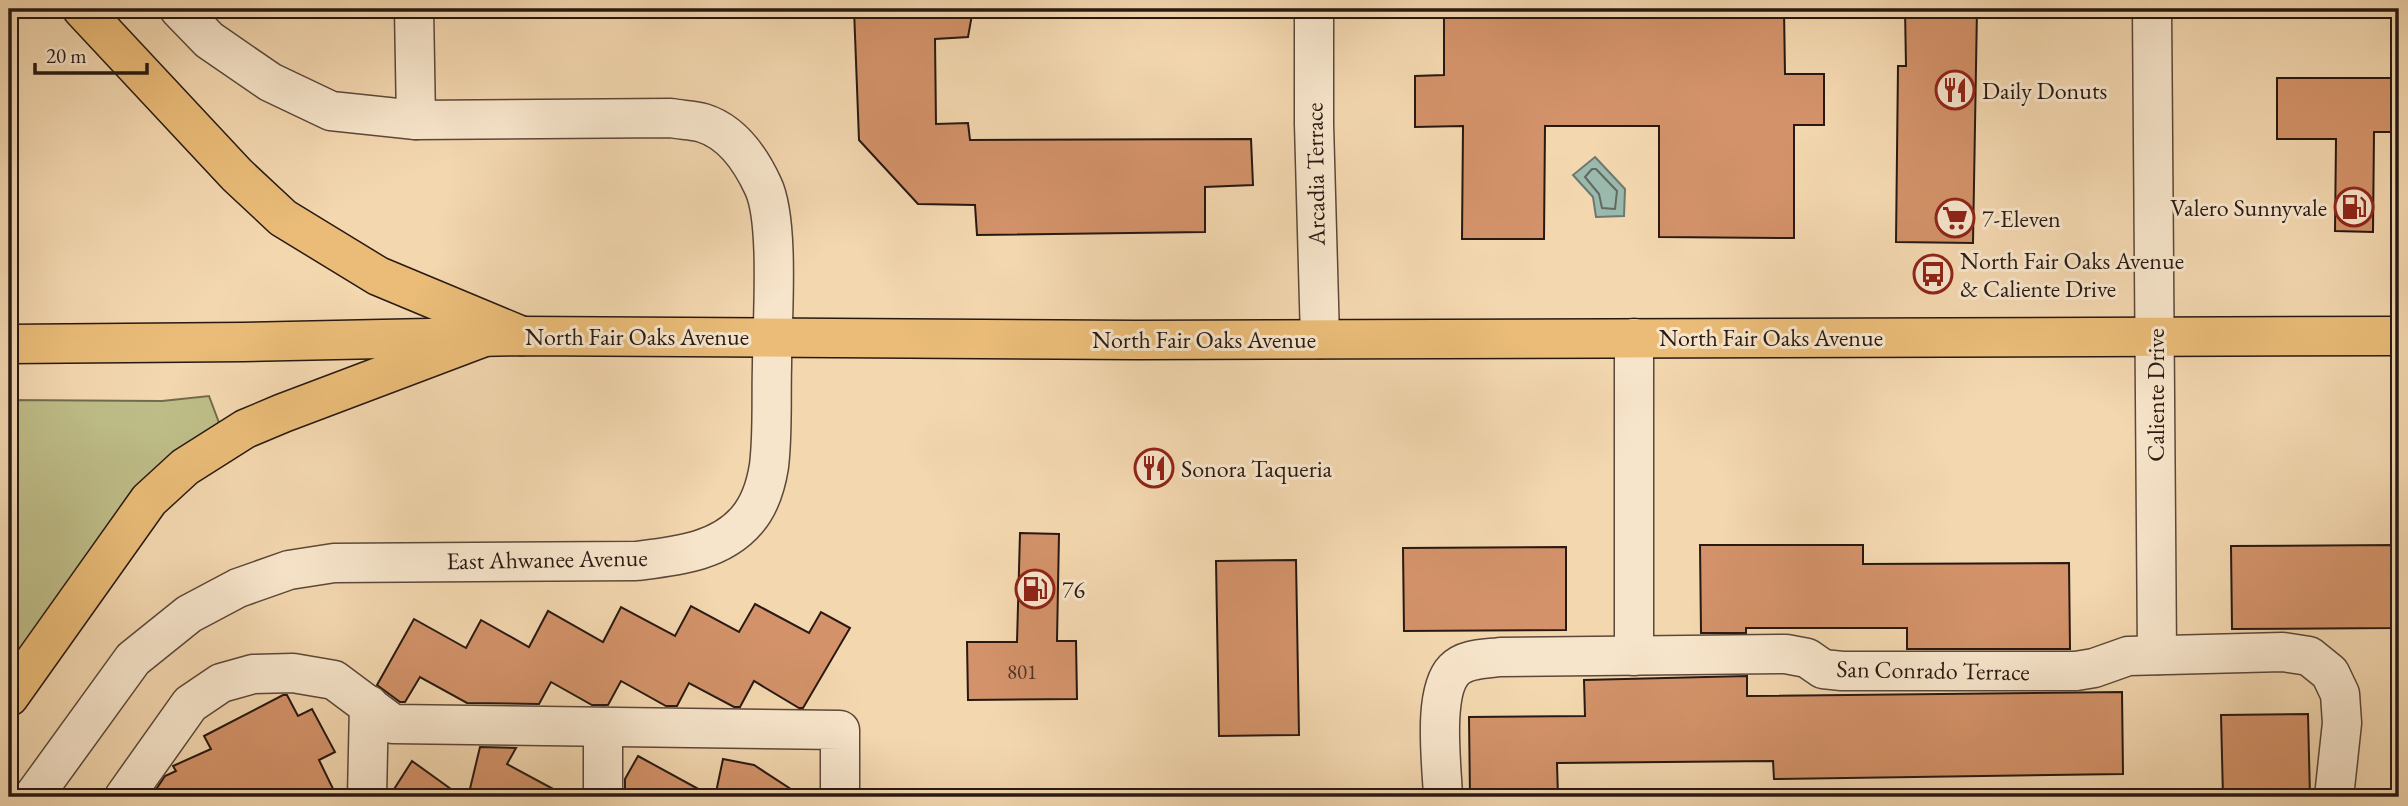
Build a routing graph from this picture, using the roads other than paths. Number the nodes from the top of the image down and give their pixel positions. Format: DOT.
graph roads {
  1 [pos="82,9"];
  2 [pos="179,9"];
  3 [pos="414,9"];
  4 [pos="1314,9"];
  5 [pos="2152,9"];
  6 [pos="416,120"];
  7 [pos="2399,335"];
  8 [pos="504,336"];
  9 [pos="2154,336"];
  10 [pos="772,337"];
  11 [pos="1634,338"];
  12 [pos="1320,339"];
  13 [pos="9,344"];
  14 [pos="2157,654"];
  15 [pos="1634,656"];
  16 [pos="9,697"];
  17 [pos="369,705"];
  18 [pos="603,727"];
  19 [pos="33,797"];
  20 [pos="124,797"];
  21 [pos="367,797"];
  22 [pos="603,797"];
  23 [pos="840,797"];
  24 [pos="1443,797"];
  25 [pos="2334,797"];
  1 -- 8 [label="main road"];
  2 -- 6 [label="street, East Ahwanee Avenue"];
  3 -- 6 [label="street"];
  4 -- 12 [label="street, Arcadia Terrace"];
  5 -- 9 [label="street, Caliente Drive"];
  6 -- 10 [label="street, East Ahwanee Avenue"];
  7 -- 9 [label="main road, North Fair Oaks Avenue"];
  8 -- 10 [label="main road, North Fair Oaks Avenue"];
  8 -- 13 [label="main road, North Fair Oaks Avenue"];
  8 -- 16 [label="main road"];
  9 -- 11 [label="main road, North Fair Oaks Avenue"];
  9 -- 14 [label="street, Caliente Drive"];
  10 -- 12 [label="main road, North Fair Oaks Avenue"];
  10 -- 19 [label="street, East Ahwanee Avenue"];
  11 -- 12 [label="main road, North Fair Oaks Avenue"];
  11 -- 15 [label="street"];
  14 -- 15 [label="street, San Conrado Terrace"];
  14 -- 25 [label="street, San Conrado Terrace"];
  15 -- 24 [label="street, San Conrado Terrace"];
  17 -- 18 [label="street"];
  17 -- 20 [label="street"];
  17 -- 21 [label="street"];
  18 -- 22 [label="street"];
  18 -- 23 [label="street"];
}
